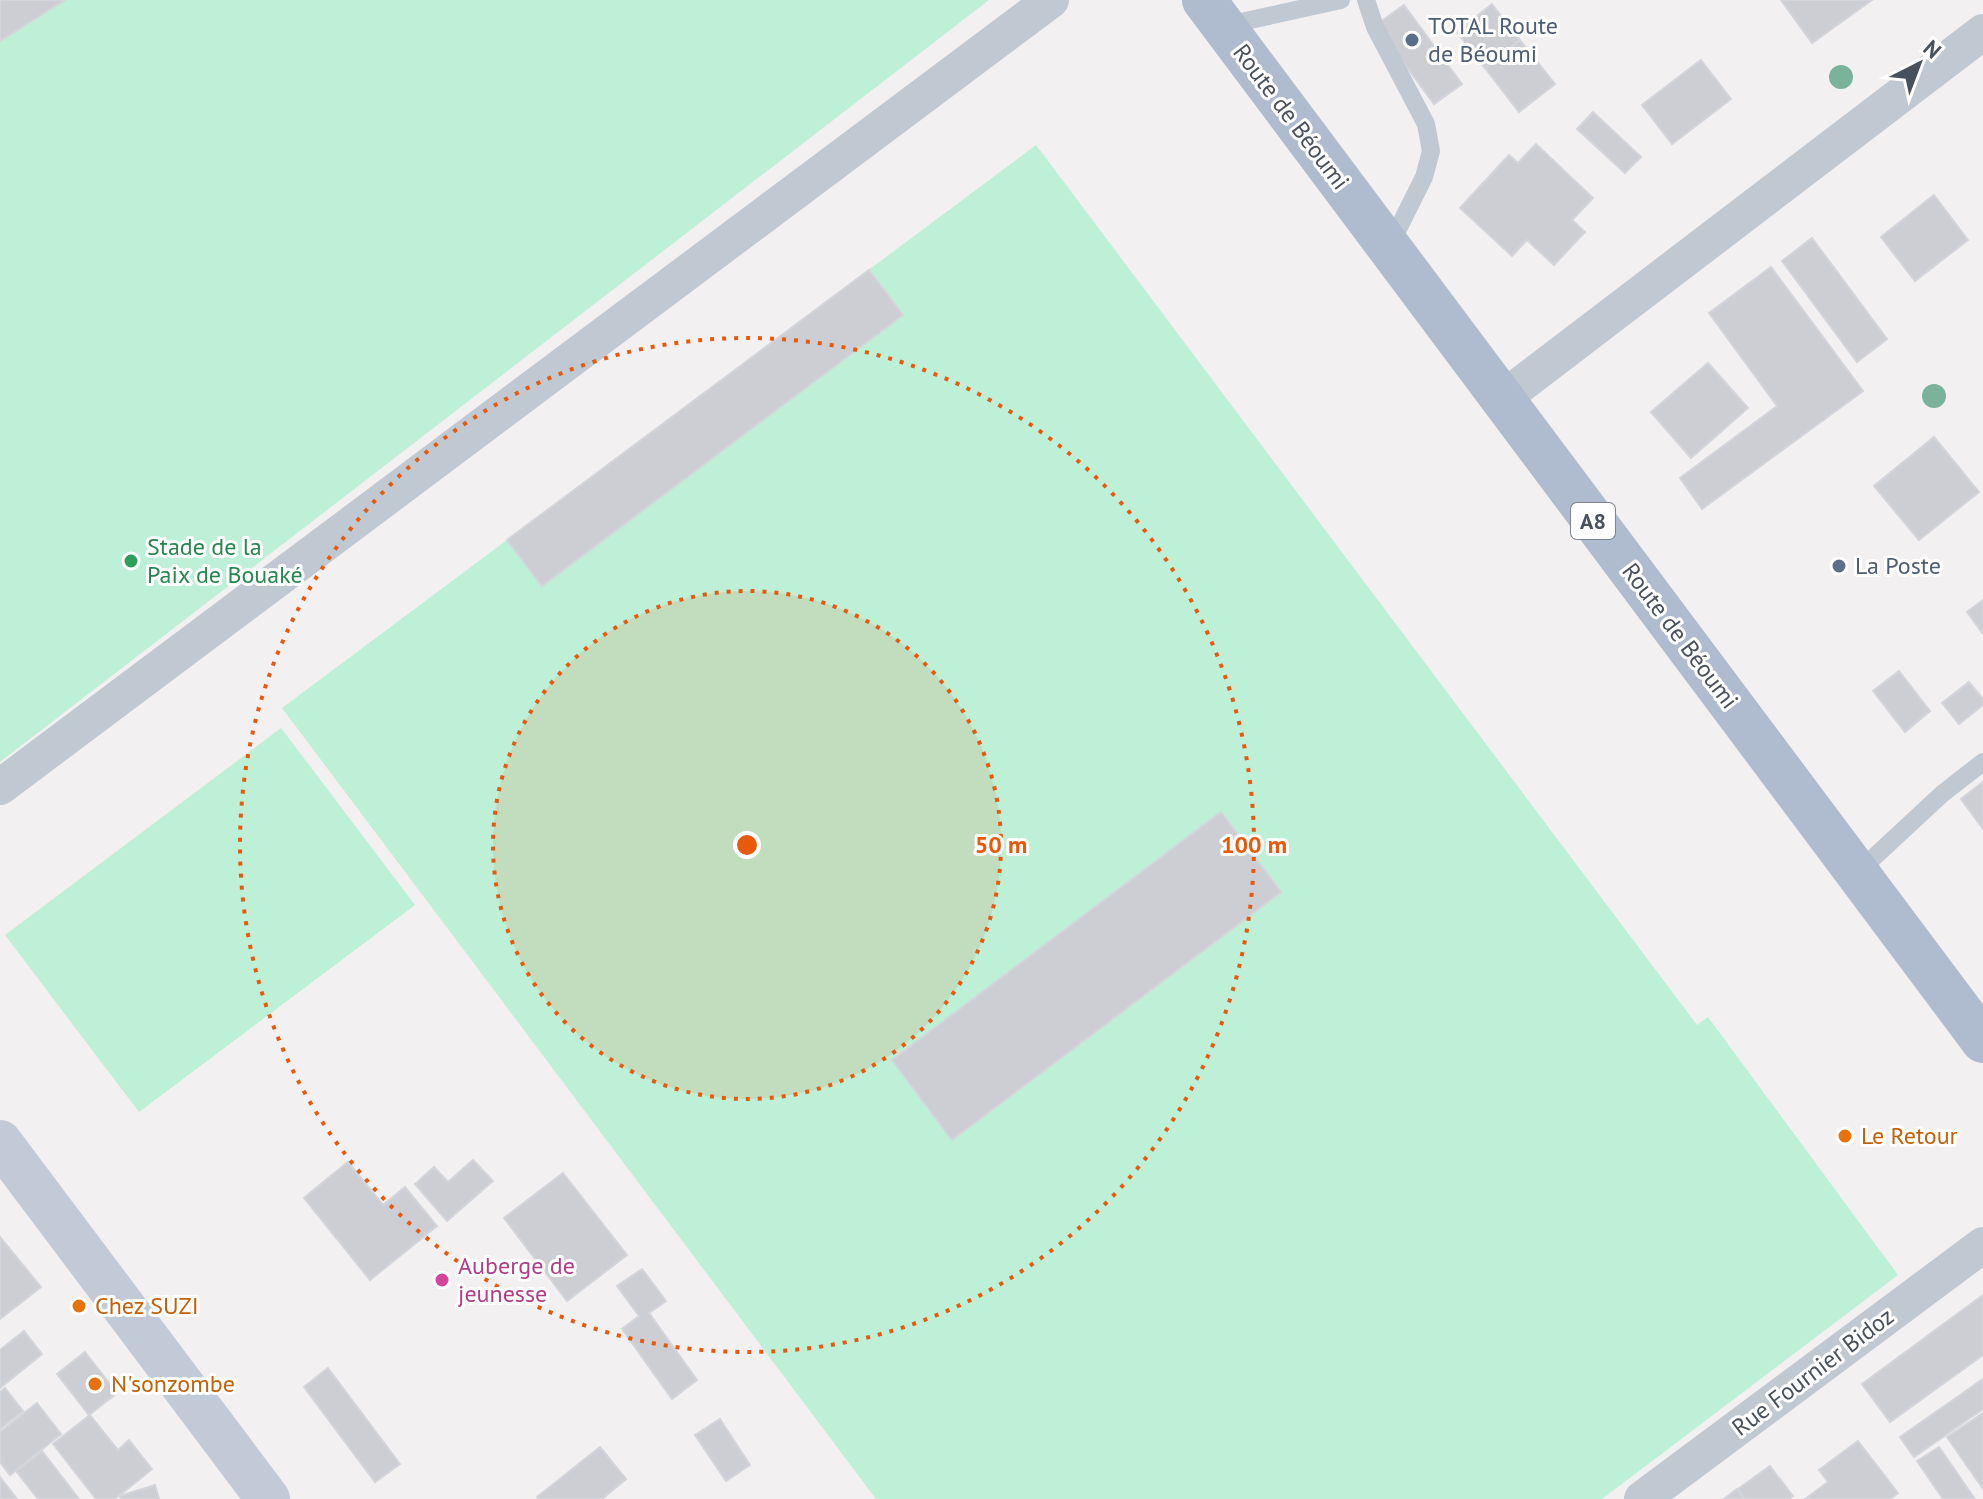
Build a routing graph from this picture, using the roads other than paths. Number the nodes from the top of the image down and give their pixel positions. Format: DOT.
graph roads {
  1 [pos="1051,0"];
  2 [pos="1341,0"];
  3 [pos="1366,0"];
  4 [pos="1214,13"];
  5 [pos="1983,32"];
  6 [pos="1389,248"];
  7 [pos="1502,399"];
  8 [pos="1983,762"];
  9 [pos="0,787"];
  10 [pos="1857,873"];
  11 [pos="1983,1041"];
  12 [pos="0,1142"];
  13 [pos="1983,1245"];
  14 [pos="268,1499"];
  15 [pos="1642,1499"];
  1 -- 9 [label="street"];
  2 -- 4 [label="lane"];
  3 -- 6 [label="lane"];
  4 -- 6 [label="main road, Route de Béoumi / A8"];
  5 -- 7 [label="street"];
  6 -- 7 [label="main road, Route de Béoumi / A8"];
  7 -- 10 [label="main road, Route de Béoumi / A8"];
  8 -- 10 [label="lane"];
  10 -- 11 [label="main road, Route de Béoumi / A8"];
  12 -- 14 [label="street"];
  13 -- 15 [label="street, Rue Fournier Bidoz"];
}
